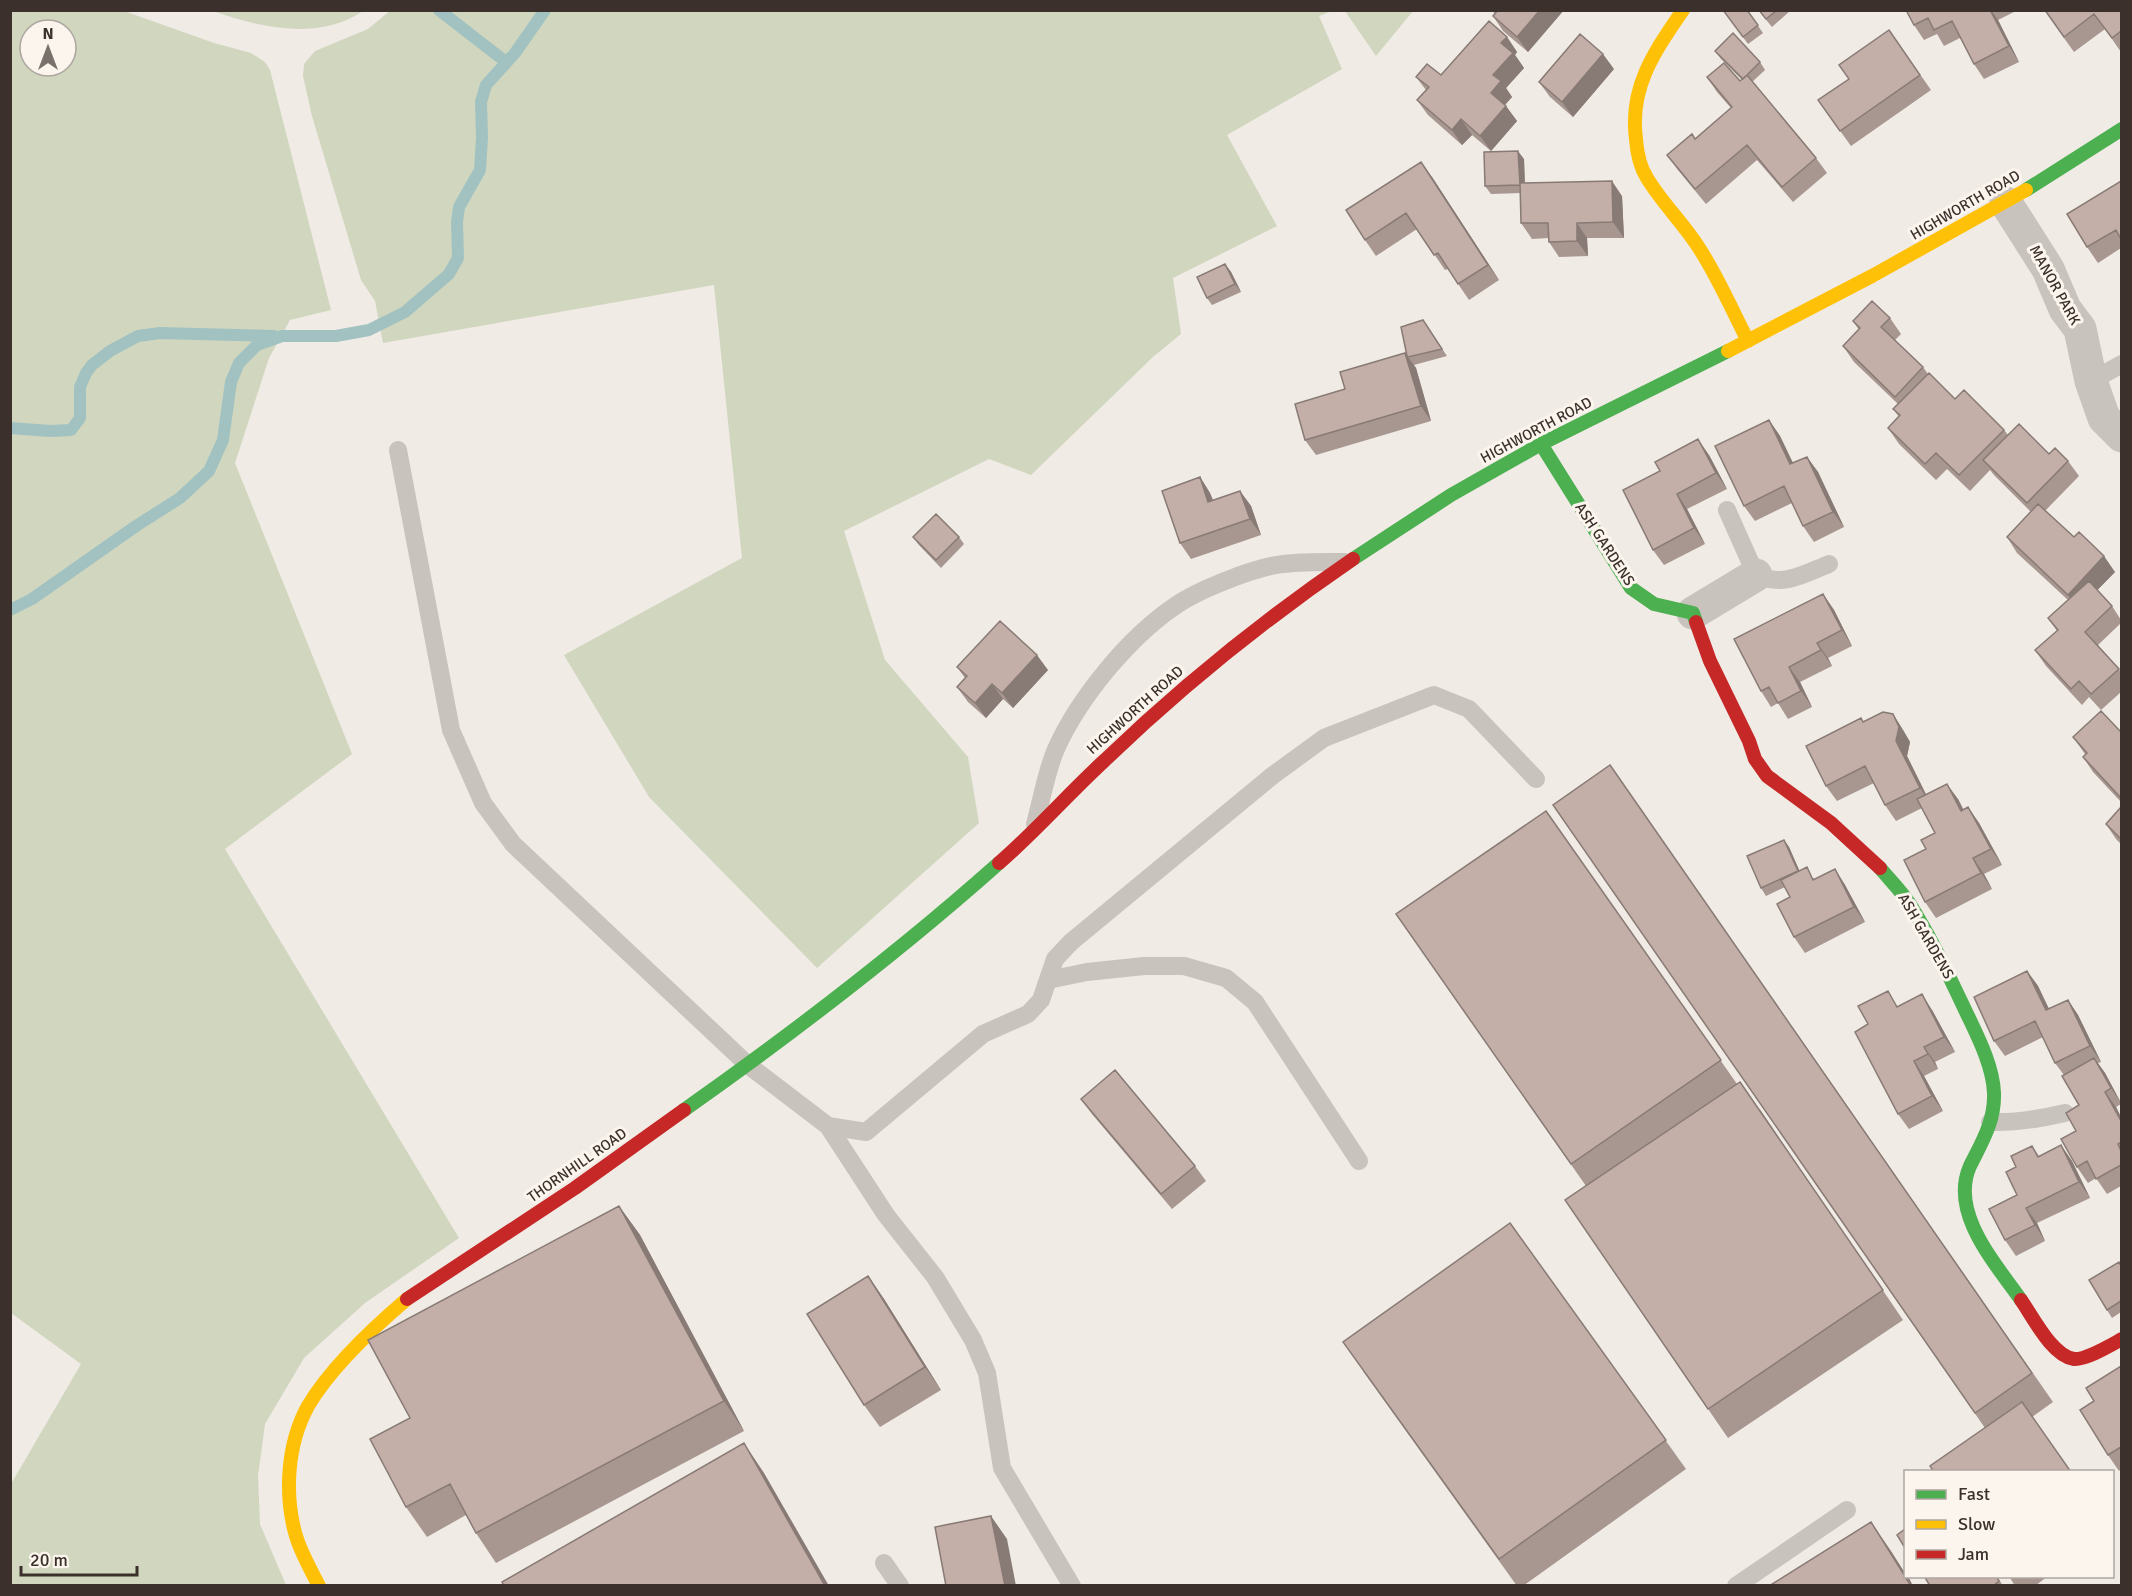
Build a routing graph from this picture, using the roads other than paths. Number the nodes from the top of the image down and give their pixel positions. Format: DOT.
graph roads {
  1 [pos="1683,10"];
  2 [pos="2121,129"];
  3 [pos="2006,203"];
  4 [pos="1748,341"];
  5 [pos="2121,364"];
  6 [pos="2091,381"];
  7 [pos="2121,436"];
  8 [pos="1541,444"];
  9 [pos="398,450"];
  10 [pos="1727,510"];
  11 [pos="1348,562"];
  12 [pos="1828,564"];
  13 [pos="1756,575"];
  14 [pos="1693,614"];
  15 [pos="1536,779"];
  16 [pos="1027,837"];
  17 [pos="1048,980"];
  18 [pos="748,1065"];
  19 [pos="2065,1113"];
  20 [pos="1990,1122"];
  21 [pos="828,1126"];
  22 [pos="1359,1161"];
  23 [pos="2121,1339"];
  24 [pos="1847,1510"];
  25 [pos="884,1563"];
  26 [pos="320,1586"];
  27 [pos="900,1586"];
  28 [pos="1072,1586"];
  29 [pos="1736,1586"];
  1 -- 4 [label="street"];
  2 -- 3 [label="street, HIGHWORTH ROAD"];
  3 -- 4 [label="street, HIGHWORTH ROAD"];
  3 -- 6 [label="street, MANOR PARK"];
  4 -- 8 [label="street, HIGHWORTH ROAD"];
  5 -- 6 [label="lane"];
  6 -- 7 [label="street, MANOR PARK"];
  8 -- 11 [label="street, HIGHWORTH ROAD"];
  8 -- 14 [label="street, ASH GARDENS"];
  9 -- 18 [label="lane"];
  10 -- 13 [label="lane"];
  11 -- 16 [label="street, HIGHWORTH ROAD"];
  11 -- 16 [label="lane"];
  12 -- 13 [label="lane"];
  13 -- 14 [label="street"];
  14 -- 20 [label="street, ASH GARDENS"];
  15 -- 17 [label="lane"];
  16 -- 18 [label="street, THORNHILL ROAD"];
  17 -- 21 [label="lane"];
  17 -- 22 [label="lane"];
  18 -- 21 [label="lane"];
  18 -- 26 [label="street, THORNHILL ROAD"];
  19 -- 20 [label="lane"];
  20 -- 23 [label="street, ASH GARDENS"];
  21 -- 28 [label="lane"];
  24 -- 29 [label="lane"];
  25 -- 27 [label="lane"];
}
